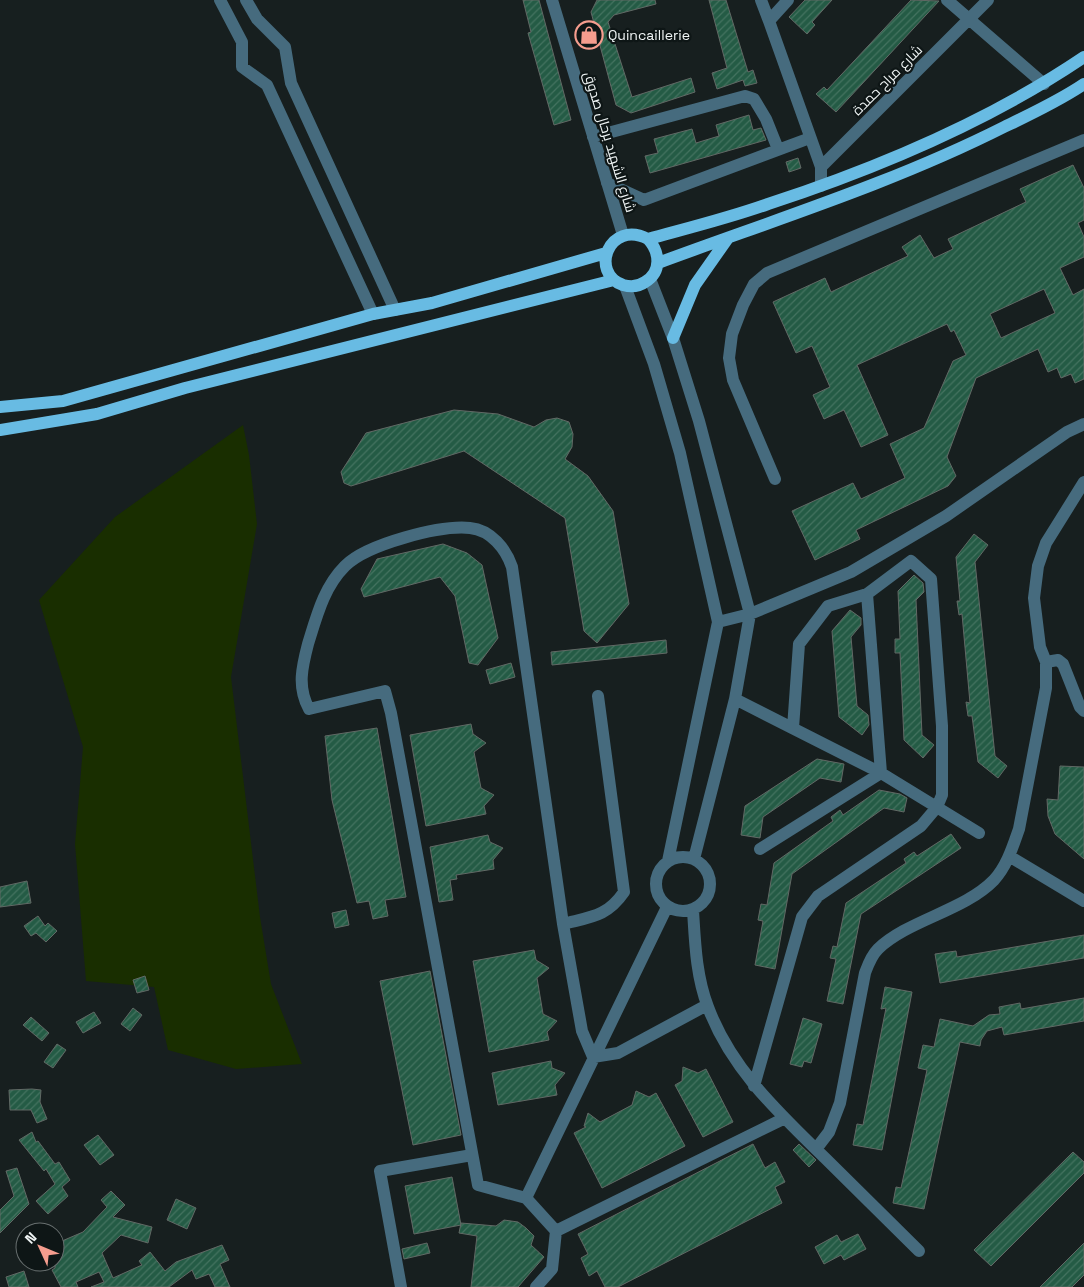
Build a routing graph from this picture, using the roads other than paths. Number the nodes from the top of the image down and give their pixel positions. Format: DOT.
graph roads {
  1 [pos="220,0"];
  2 [pos="246,0"];
  3 [pos="552,0"];
  4 [pos="761,0"];
  5 [pos="788,0"];
  6 [pos="948,0"];
  7 [pos="988,0"];
  8 [pos="970,19"];
  9 [pos="768,21"];
  10 [pos="1084,57"];
  11 [pos="1044,84"];
  12 [pos="1084,84"];
  13 [pos="593,137"];
  14 [pos="810,138"];
  15 [pos="1084,140"];
  16 [pos="778,149"];
  17 [pos="820,167"];
  18 [pos="608,184"];
  19 [pos="821,186"];
  20 [pos="623,235"];
  21 [pos="728,238"];
  22 [pos="648,239"];
  23 [pos="606,253"];
  24 [pos="658,263"];
  25 [pos="650,279"];
  26 [pos="619,283"];
  27 [pos="395,310"];
  28 [pos="373,314"];
  29 [pos="673,338"];
  30 [pos="0,407"];
  31 [pos="1084,424"];
  32 [pos="0,430"];
  33 [pos="775,479"];
  34 [pos="1084,482"];
  35 [pos="867,594"];
  36 [pos="750,614"];
  37 [pos="718,622"];
  38 [pos="1046,662"];
  39 [pos="598,696"];
  40 [pos="736,699"];
  41 [pos="1084,711"];
  42 [pos="793,728"];
  43 [pos="881,773"];
  44 [pos="937,807"];
  45 [pos="979,833"];
  46 [pos="760,849"];
  47 [pos="1009,856"];
  48 [pos="694,859"];
  49 [pos="668,861"];
  50 [pos="1084,901"];
  51 [pos="667,907"];
  52 [pos="694,910"];
  53 [pos="563,924"];
  54 [pos="707,1005"];
  55 [pos="594,1057"];
  56 [pos="754,1086"];
  57 [pos="783,1119"];
  58 [pos="816,1149"];
  59 [pos="472,1155"];
  60 [pos="526,1198"];
  61 [pos="556,1230"];
  62 [pos="920,1251"];
  63 [pos="401,1287"];
  64 [pos="536,1287"];
  1 -- 28 [label="street"];
  2 -- 27 [label="street"];
  3 -- 13 [label="street, شارع الشهيد برحال صدوق"];
  4 -- 9 [label="street"];
  5 -- 9 [label="street"];
  6 -- 8 [label="street"];
  7 -- 8 [label="street, شارع مراح حمدة"];
  8 -- 11 [label="street"];
  8 -- 17 [label="street, شارع مراح حمدة"];
  9 -- 14 [label="street"];
  10 -- 11 [label="main road"];
  11 -- 19 [label="main road"];
  12 -- 21 [label="main road"];
  13 -- 16 [label="street"];
  13 -- 18 [label="street, شارع الشهيد برحال صدوق"];
  14 -- 16 [label="street"];
  14 -- 17 [label="street"];
  15 -- 33 [label="street"];
  16 -- 18 [label="street"];
  17 -- 19 [label="street"];
  18 -- 20 [label="street, شارع الشهيد برحال صدوق"];
  19 -- 22 [label="main road"];
  20 -- 22 [label="main road"];
  20 -- 23 [label="main road"];
  21 -- 24 [label="main road"];
  21 -- 29 [label="main road"];
  22 -- 24 [label="main road"];
  23 -- 26 [label="main road"];
  23 -- 27 [label="main road"];
  24 -- 25 [label="main road"];
  25 -- 26 [label="main road"];
  25 -- 29 [label="street"];
  26 -- 32 [label="main road"];
  26 -- 37 [label="street"];
  27 -- 28 [label="main road"];
  28 -- 30 [label="main road"];
  29 -- 36 [label="street"];
  31 -- 36 [label="street"];
  34 -- 38 [label="street"];
  35 -- 42 [label="street"];
  35 -- 43 [label="street"];
  35 -- 44 [label="street"];
  36 -- 37 [label="street"];
  36 -- 40 [label="street"];
  37 -- 49 [label="street"];
  38 -- 41 [label="street"];
  38 -- 47 [label="street"];
  39 -- 53 [label="street"];
  40 -- 42 [label="street"];
  40 -- 48 [label="street"];
  42 -- 43 [label="street"];
  43 -- 44 [label="street"];
  43 -- 46 [label="street"];
  44 -- 45 [label="street"];
  44 -- 56 [label="street"];
  47 -- 50 [label="street"];
  47 -- 58 [label="street"];
  48 -- 49 [label="street"];
  48 -- 52 [label="street"];
  49 -- 51 [label="street"];
  51 -- 52 [label="street"];
  51 -- 55 [label="street"];
  52 -- 54 [label="street"];
  53 -- 55 [label="street"];
  53 -- 59 [label="street"];
  54 -- 55 [label="street"];
  54 -- 56 [label="street"];
  55 -- 60 [label="street"];
  56 -- 57 [label="street"];
  57 -- 58 [label="street"];
  57 -- 61 [label="street"];
  58 -- 62 [label="street"];
  59 -- 60 [label="street"];
  59 -- 63 [label="street"];
  60 -- 61 [label="street"];
  61 -- 64 [label="street"];
}
